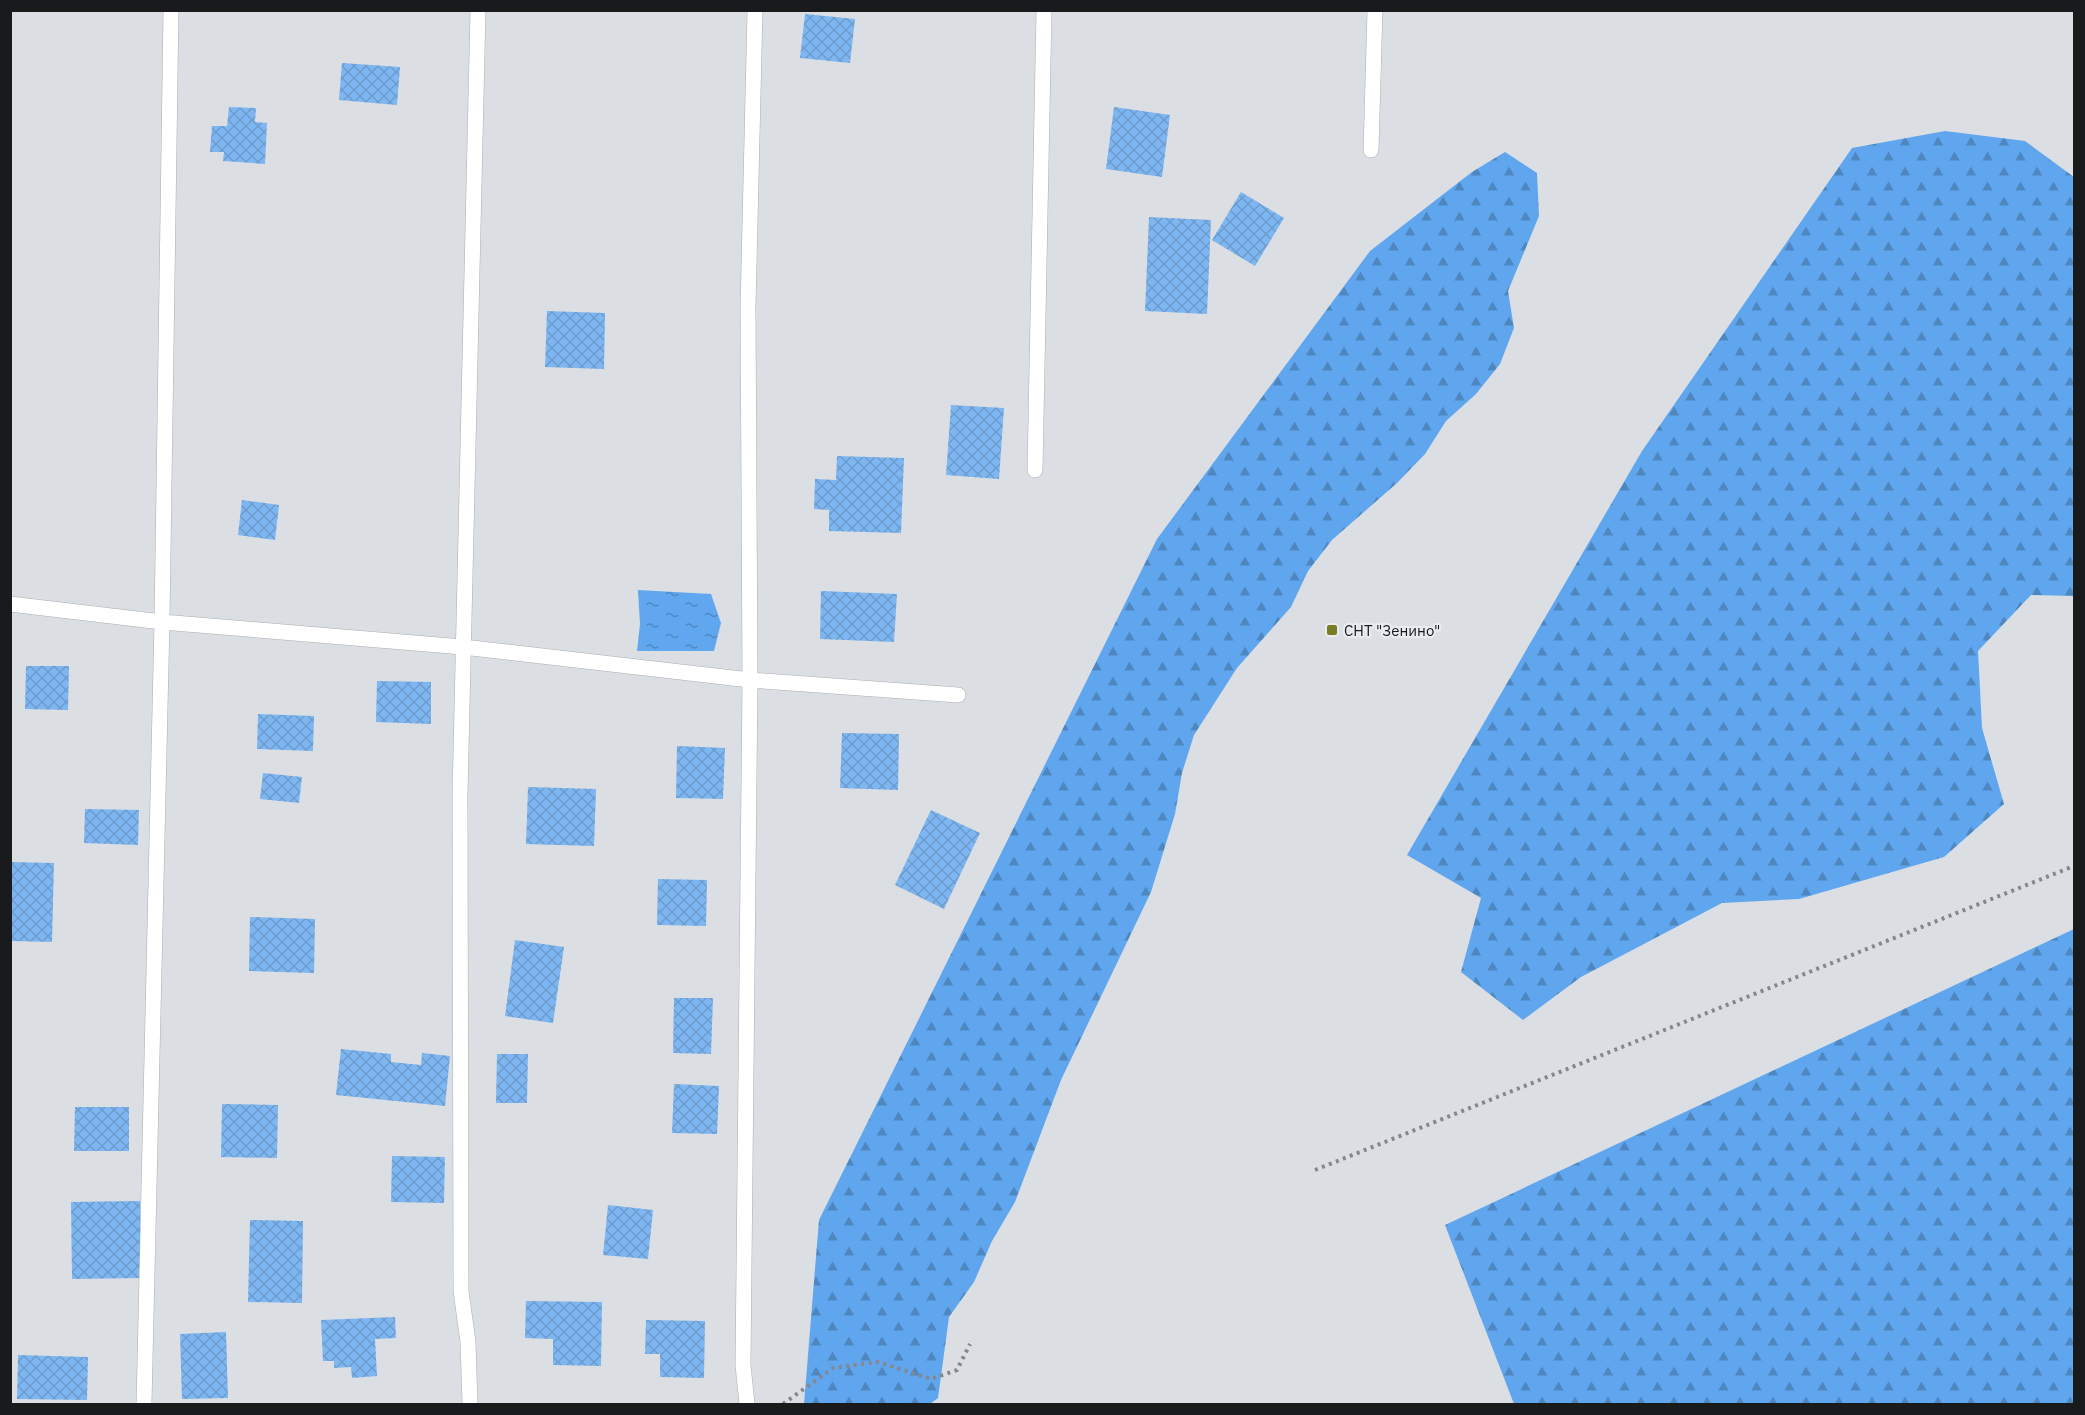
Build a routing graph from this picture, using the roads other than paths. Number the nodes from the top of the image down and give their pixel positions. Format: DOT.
graph roads {
  1 [pos="171,10"];
  2 [pos="478,10"];
  3 [pos="755,10"];
  4 [pos="1044,10"];
  5 [pos="1374,10"];
  6 [pos="1371,150"];
  7 [pos="1035,470"];
  8 [pos="10,604"];
  9 [pos="162,622"];
  10 [pos="463,647"];
  11 [pos="750,680"];
  12 [pos="958,695"];
  13 [pos="144,1404"];
  14 [pos="470,1404"];
  15 [pos="747,1404"];
  1 -- 9 [label="lane"];
  2 -- 10 [label="lane"];
  3 -- 11 [label="lane"];
  4 -- 7 [label="lane"];
  5 -- 6 [label="lane"];
  8 -- 9 [label="lane"];
  9 -- 10 [label="lane"];
  9 -- 13 [label="lane"];
  10 -- 11 [label="lane"];
  10 -- 14 [label="lane"];
  11 -- 12 [label="lane"];
  11 -- 15 [label="lane"];
}
